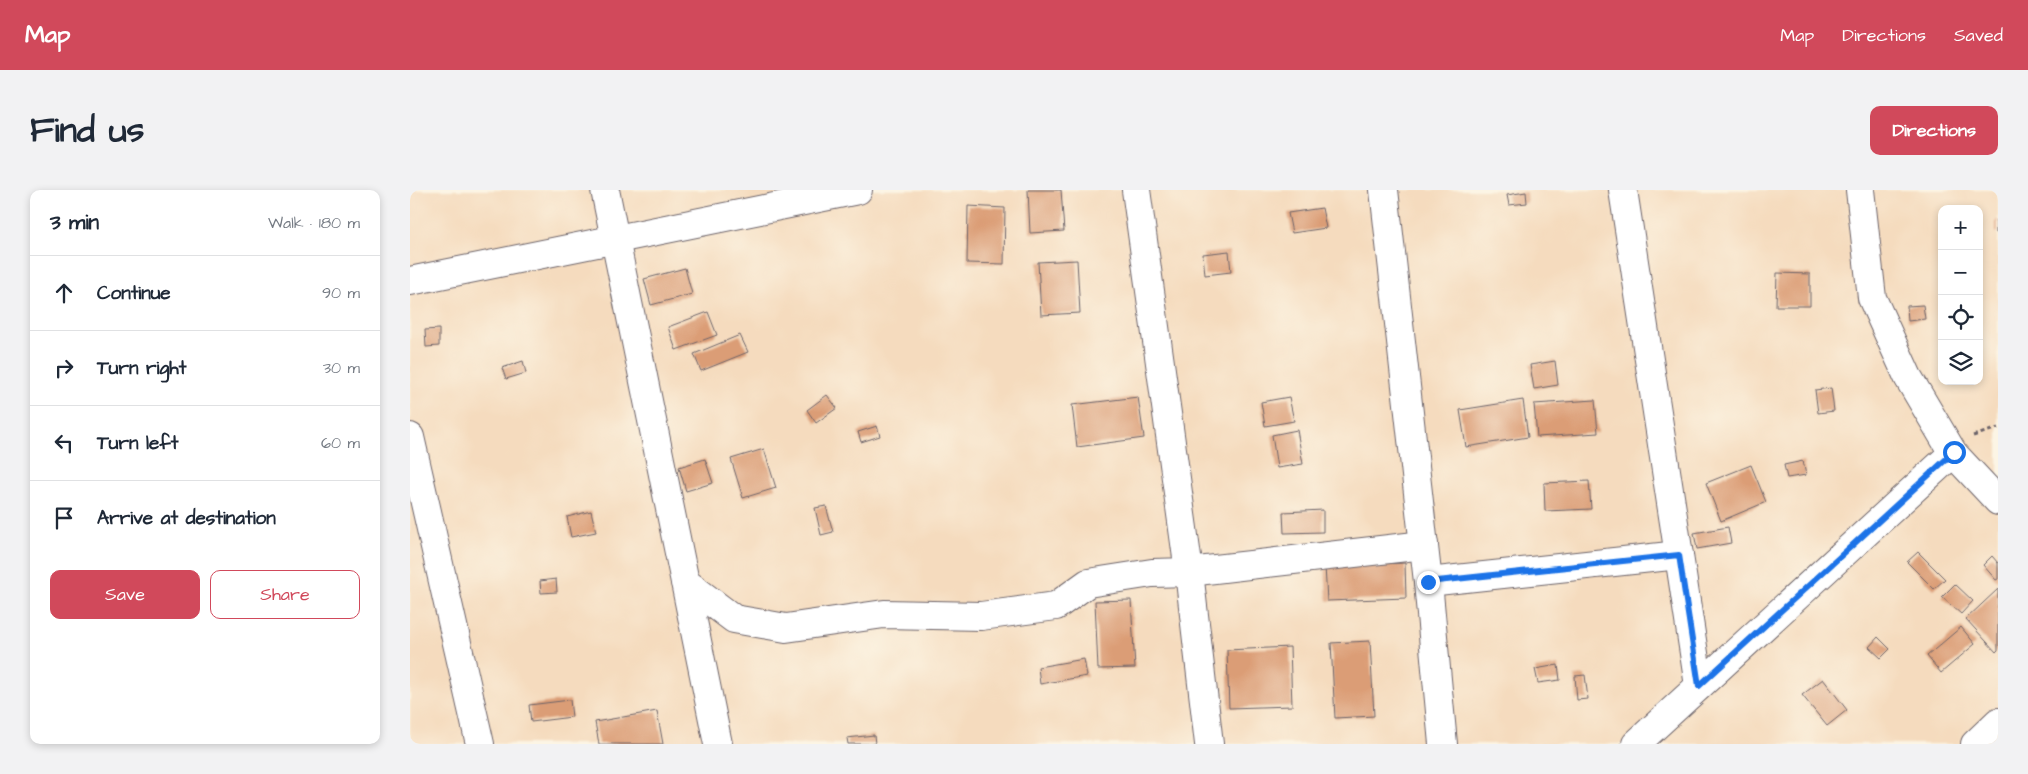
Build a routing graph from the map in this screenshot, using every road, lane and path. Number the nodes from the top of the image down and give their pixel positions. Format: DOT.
graph roads {
  1 [pos="605,190"];
  2 [pos="858,190"];
  3 [pos="1136,190"];
  4 [pos="1384,190"];
  5 [pos="1623,190"];
  6 [pos="1860,190"];
  7 [pos="616,240"];
  8 [pos="410,281"];
  9 [pos="410,437"];
  10 [pos="1954,452"];
  11 [pos="1998,501"];
  12 [pos="1424,545"];
  13 [pos="1679,555"];
  14 [pos="1189,572"];
  15 [pos="685,582"];
  16 [pos="1428,582"];
  17 [pos="1699,686"];
  18 [pos="1998,722"];
  19 [pos="480,744"];
  20 [pos="718,744"];
  21 [pos="1210,744"];
  22 [pos="1443,744"];
  23 [pos="1636,744"];
  24 [pos="1975,744"];
  1 -- 7 [label="street"];
  2 -- 7 [label="street"];
  3 -- 14 [label="street"];
  4 -- 12 [label="street"];
  5 -- 13 [label="street"];
  6 -- 10 [label="street"];
  7 -- 8 [label="street"];
  7 -- 15 [label="street"];
  9 -- 19 [label="street"];
  10 -- 11 [label="street"];
  10 -- 17 [label="street"];
  12 -- 14 [label="street"];
  12 -- 16 [label="street"];
  13 -- 16 [label="street"];
  13 -- 17 [label="street"];
  14 -- 15 [label="street"];
  14 -- 21 [label="street"];
  15 -- 20 [label="street"];
  16 -- 22 [label="street"];
  17 -- 23 [label="street"];
  18 -- 24 [label="street"];
}
